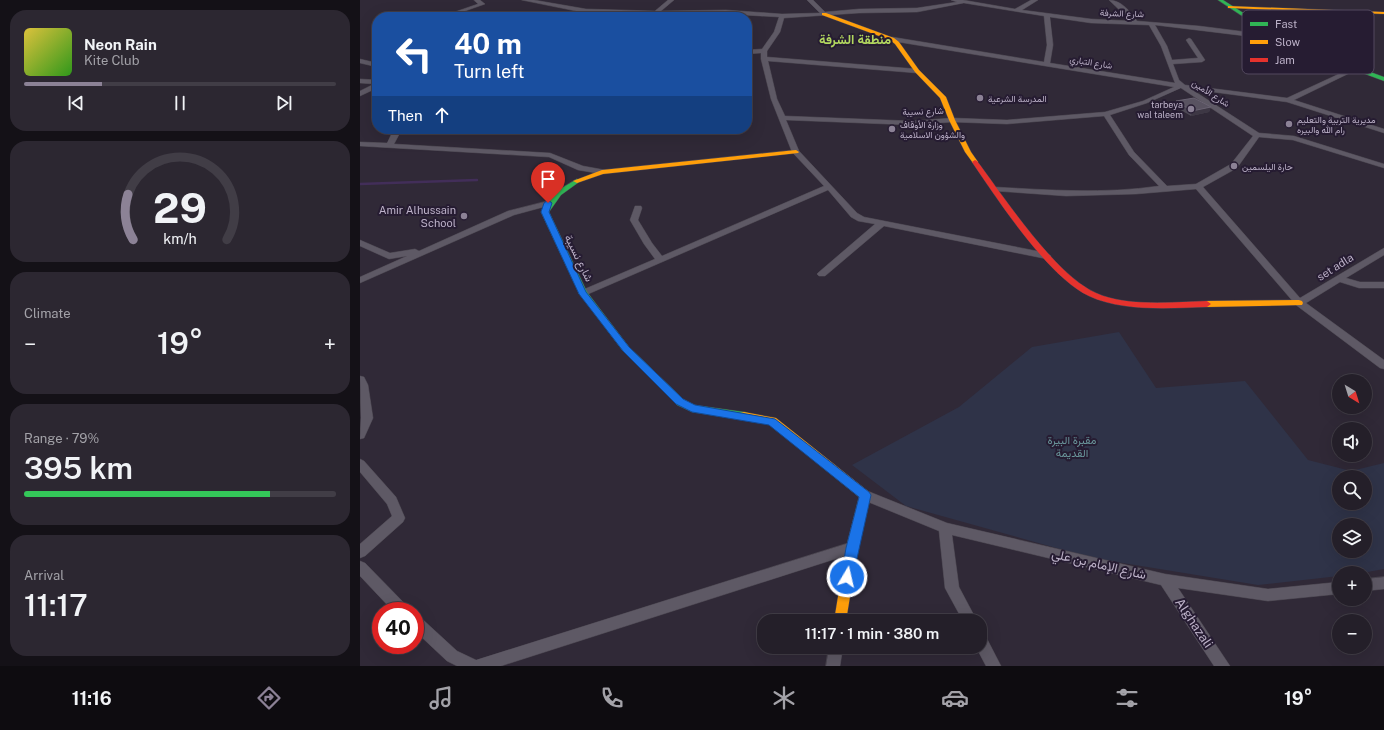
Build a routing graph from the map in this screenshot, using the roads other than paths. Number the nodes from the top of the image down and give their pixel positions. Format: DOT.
graph roads {
  1 [pos="477,0"];
  2 [pos="525,0"];
  3 [pos="671,0"];
  4 [pos="810,0"];
  5 [pos="954,0"];
  6 [pos="1035,0"];
  7 [pos="1112,0"];
  8 [pos="1220,0"];
  9 [pos="964,3"];
  10 [pos="1233,3"];
  11 [pos="1257,7"];
  12 [pos="586,10"];
  13 [pos="1242,10"];
  14 [pos="1244,10"];
  15 [pos="1251,10"];
  16 [pos="1333,10"];
  17 [pos="1016,11"];
  18 [pos="458,12"];
  19 [pos="633,12"];
  20 [pos="657,12"];
  21 [pos="1374,12"];
  22 [pos="1384,12"];
  23 [pos="752,14"];
  24 [pos="824,14"];
  25 [pos="1047,15"];
  26 [pos="782,16"];
  27 [pos="1136,23"];
  28 [pos="1152,23"];
  29 [pos="1242,32"];
  30 [pos="892,39"];
  31 [pos="1189,40"];
  32 [pos="764,51"];
  33 [pos="752,52"];
  34 [pos="764,59"];
  35 [pos="360,61"];
  36 [pos="1169,62"];
  37 [pos="372,64"];
  38 [pos="1047,64"];
  39 [pos="1374,70"];
  40 [pos="917,71"];
  41 [pos="1343,74"];
  42 [pos="1371,74"];
  43 [pos="1384,74"];
  44 [pos="372,76"];
  45 [pos="1384,79"];
  46 [pos="360,81"];
  47 [pos="369,81"];
  48 [pos="372,82"];
  49 [pos="1181,86"];
  50 [pos="372,87"];
  51 [pos="360,94"];
  52 [pos="1288,100"];
  53 [pos="1106,114"];
  54 [pos="782,118"];
  55 [pos="952,120"];
  56 [pos="1384,131"];
  57 [pos="395,134"];
  58 [pos="1257,134"];
  59 [pos="360,144"];
  60 [pos="388,146"];
  61 [pos="796,152"];
  62 [pos="1384,166"];
  63 [pos="602,172"];
  64 [pos="1198,186"];
  65 [pos="829,187"];
  66 [pos="1164,188"];
  67 [pos="995,189"];
  68 [pos="548,203"];
  69 [pos="638,208"];
  70 [pos="880,224"];
  71 [pos="360,243"];
  72 [pos="427,250"];
  73 [pos="1384,251"];
  74 [pos="1047,256"];
  75 [pos="661,260"];
  76 [pos="822,274"];
  77 [pos="1340,279"];
  78 [pos="360,280"];
  79 [pos="1384,285"];
  80 [pos="582,292"];
  81 [pos="1299,303"];
  82 [pos="1384,364"];
  83 [pos="360,380"];
  84 [pos="360,435"];
  85 [pos="360,464"];
  86 [pos="866,495"];
  87 [pos="945,528"];
  88 [pos="852,548"];
  89 [pos="360,552"];
  90 [pos="360,567"];
  91 [pos="1165,580"];
  92 [pos="1384,583"];
  93 [pos="1372,584"];
  94 [pos="1332,589"];
  95 [pos="393,602"];
  96 [pos="841,614"];
  97 [pos="966,614"];
  98 [pos="424,630"];
  99 [pos="987,653"];
  100 [pos="835,654"];
  101 [pos="473,666"];
  102 [pos="479,666"];
  103 [pos="833,666"];
  104 [pos="994,666"];
  105 [pos="1223,666"];
  1 -- 18 [label="street"];
  2 -- 12 [label="street"];
  3 -- 20 [label="street"];
  4 -- 24 [label="street"];
  5 -- 9 [label="street"];
  6 -- 17 [label="street"];
  7 -- 27 [label="street"];
  8 -- 10 [label="street"];
  9 -- 17 [label="street, شارع الشرفة"];
  9 -- 24 [label="street"];
  10 -- 11 [label="street"];
  10 -- 13 [label="street"];
  10 -- 14 [label="street"];
  11 -- 15 [label="street"];
  11 -- 16 [label="street"];
  12 -- 19 [label="street"];
  17 -- 25 [label="street, شارع الشرفة"];
  21 -- 22 [label="street"];
  23 -- 26 [label="street"];
  24 -- 26 [label="street"];
  24 -- 30 [label="street"];
  25 -- 27 [label="street, شارع الشرفة"];
  25 -- 38 [label="street"];
  26 -- 32 [label="street"];
  27 -- 28 [label="street, شارع الشرفة"];
  28 -- 29 [label="street, شارع الشرفة"];
  28 -- 36 [label="street"];
  30 -- 38 [label="street, شارع التباري"];
  30 -- 40 [label="street, شارع نسيبة"];
  31 -- 36 [label="street"];
  32 -- 33 [label="street"];
  32 -- 34 [label="street"];
  34 -- 40 [label="street"];
  34 -- 54 [label="street"];
  35 -- 37 [label="street"];
  36 -- 49 [label="street"];
  38 -- 49 [label="street, شارع التباري"];
  39 -- 43 [label="street"];
  40 -- 55 [label="street, شارع نسيبة"];
  41 -- 52 [label="street"];
  42 -- 45 [label="street"];
  44 -- 47 [label="street"];
  46 -- 47 [label="street"];
  47 -- 48 [label="street"];
  49 -- 52 [label="street, شارع التباري"];
  49 -- 53 [label="street, شارع الأمين"];
  49 -- 58 [label="street, شارع الأمين"];
  50 -- 51 [label="street"];
  52 -- 56 [label="street, شارع التباري"];
  53 -- 55 [label="street, شارع الأمين"];
  53 -- 66 [label="street"];
  54 -- 55 [label="street, شارع نسيبة"];
  54 -- 61 [label="street"];
  55 -- 67 [label="street"];
  57 -- 60 [label="street"];
  58 -- 62 [label="street"];
  58 -- 64 [label="street"];
  59 -- 60 [label="street"];
  60 -- 63 [label="street"];
  61 -- 63 [label="street"];
  61 -- 65 [label="street"];
  63 -- 68 [label="street"];
  64 -- 66 [label="street"];
  64 -- 81 [label="street"];
  65 -- 70 [label="street"];
  65 -- 75 [label="street, شارع نسيبة"];
  66 -- 67 [label="street"];
  67 -- 74 [label="street"];
  68 -- 72 [label="street"];
  68 -- 80 [label="street, شارع نسيبة"];
  69 -- 75 [label="street"];
  70 -- 74 [label="street"];
  70 -- 76 [label="street"];
  71 -- 72 [label="street"];
  72 -- 78 [label="street"];
  73 -- 77 [label="street, set adla"];
  74 -- 81 [label="street"];
  75 -- 80 [label="street, شارع نسيبة"];
  77 -- 79 [label="street"];
  77 -- 81 [label="street, set adla"];
  80 -- 86 [label="street"];
  81 -- 82 [label="street"];
  83 -- 84 [label="street"];
  85 -- 89 [label="street"];
  86 -- 87 [label="street, شارع الإمام بن علي"];
  86 -- 88 [label="street"];
  87 -- 91 [label="street, شارع الإمام بن علي"];
  87 -- 97 [label="street"];
  88 -- 96 [label="street"];
  88 -- 102 [label="street"];
  90 -- 95 [label="street"];
  91 -- 94 [label="street, شارع الإمام بن علي"];
  91 -- 105 [label="street, Alghazali"];
  92 -- 93 [label="street"];
  98 -- 101 [label="street"];
  99 -- 104 [label="street"];
  100 -- 103 [label="street"];
}
